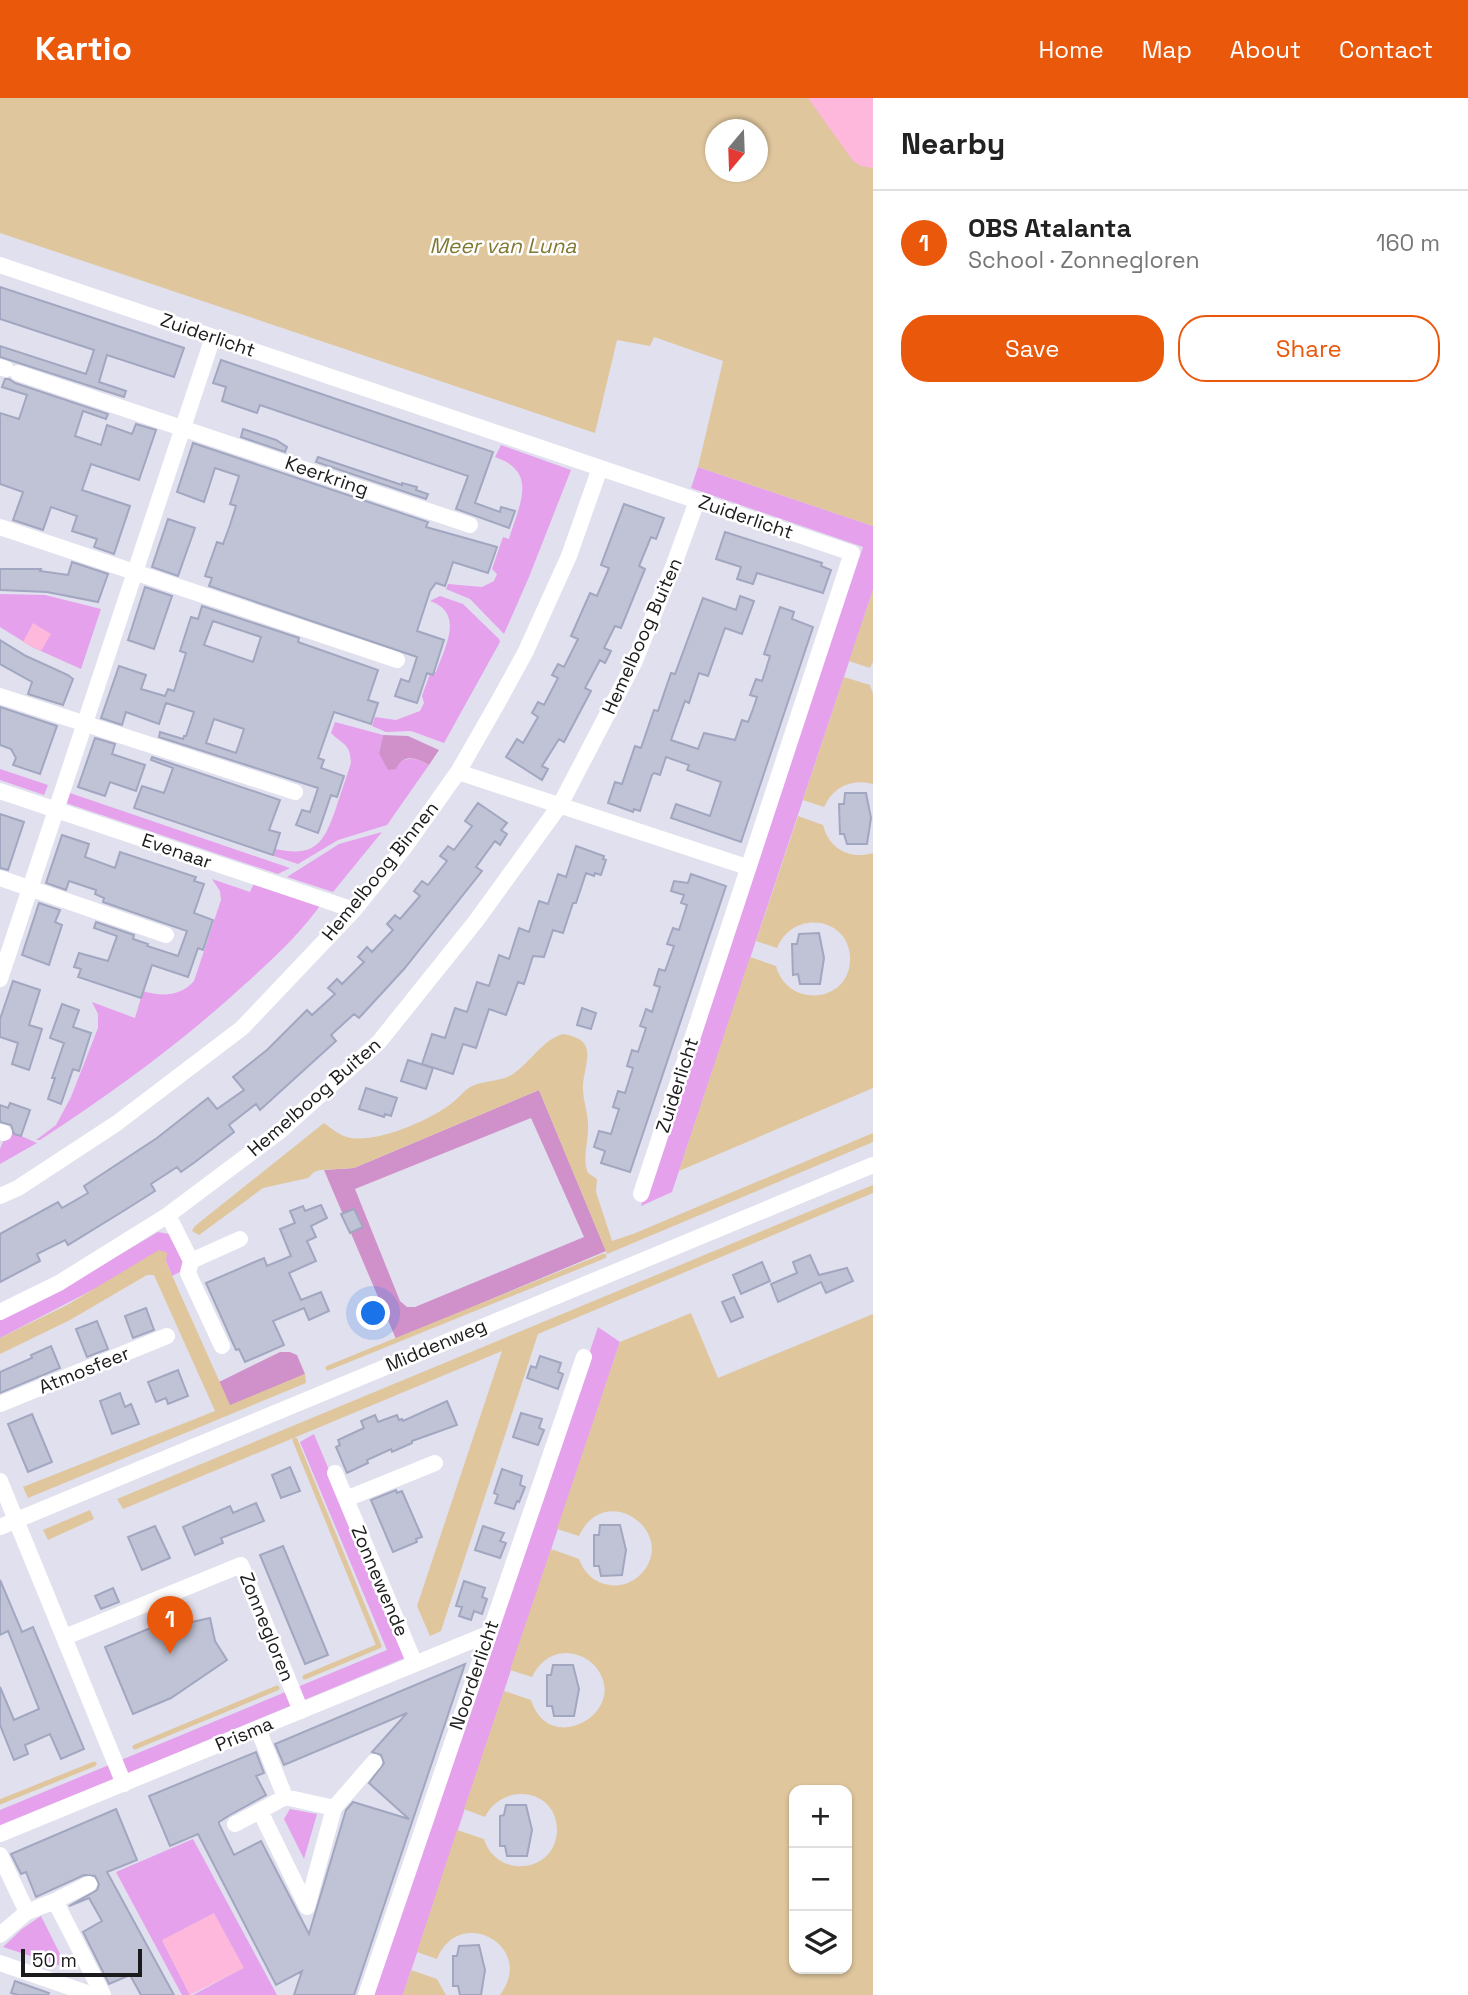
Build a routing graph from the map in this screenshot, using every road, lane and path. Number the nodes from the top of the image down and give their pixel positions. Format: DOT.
graph roads {
  1 [pos="0,265"];
  2 [pos="213,337"];
  3 [pos="8,370"];
  4 [pos="183,427"];
  5 [pos="600,468"];
  6 [pos="697,501"];
  7 [pos="470,525"];
  8 [pos="0,527"];
  9 [pos="135,573"];
  10 [pos="397,660"];
  11 [pos="0,696"];
  12 [pos="85,724"];
  13 [pos="458,772"];
  14 [pos="0,791"];
  15 [pos="295,792"];
  16 [pos="560,805"];
  17 [pos="56,810"];
  18 [pos="747,867"];
  19 [pos="0,878"];
  20 [pos="30,888"];
  21 [pos="354,910"];
  22 [pos="166,934"];
  23 [pos="0,979"];
  24 [pos="873,1165"];
  25 [pos="641,1194"];
  26 [pos="0,1196"];
  27 [pos="168,1215"];
  28 [pos="240,1239"];
  29 [pos="191,1261"];
  30 [pos="0,1312"];
  31 [pos="167,1336"];
  32 [pos="222,1346"];
  33 [pos="584,1357"];
  34 [pos="0,1404"];
  35 [pos="435,1464"];
  36 [pos="335,1473"];
  37 [pos="0,1482"];
  38 [pos="346,1499"];
  39 [pos="16,1520"];
  40 [pos="0,1527"];
  41 [pos="488,1634"];
  42 [pos="65,1637"];
  43 [pos="415,1664"];
  44 [pos="301,1711"];
  45 [pos="258,1729"];
  46 [pos="374,1762"];
  47 [pos="124,1784"];
  48 [pos="285,1797"];
  49 [pos="334,1808"];
  50 [pos="260,1811"];
  51 [pos="235,1824"];
  52 [pos="0,1834"];
  53 [pos="0,1855"];
  54 [pos="89,1884"];
  55 [pos="55,1901"];
  56 [pos="27,1912"];
  57 [pos="0,1935"];
  58 [pos="0,1963"];
  59 [pos="93,1995"];
  60 [pos="103,1995"];
  61 [pos="366,1995"];
  1 -- 2 [label="street, Zuiderlicht"];
  2 -- 4 [label="street"];
  2 -- 5 [label="street, Zuiderlicht"];
  3 -- 4 [label="street, Keerkring"];
  4 -- 7 [label="street, Keerkring"];
  4 -- 9 [label="street"];
  5 -- 6 [label="street, Zuiderlicht"];
  5 -- 13 [label="street, Hemelboog Binnen"];
  6 -- 16 [label="street, Hemelboog Buiten"];
  6 -- 18 [label="street, Zuiderlicht"];
  8 -- 9 [label="street"];
  9 -- 10 [label="street"];
  9 -- 12 [label="street"];
  11 -- 12 [label="street"];
  12 -- 15 [label="street"];
  12 -- 17 [label="street"];
  13 -- 16 [label="street"];
  13 -- 21 [label="street, Hemelboog Binnen"];
  14 -- 17 [label="street, Evenaar"];
  16 -- 18 [label="street"];
  16 -- 27 [label="street, Hemelboog Buiten"];
  17 -- 20 [label="street"];
  17 -- 21 [label="street, Evenaar"];
  18 -- 25 [label="street, Zuiderlicht"];
  19 -- 20 [label="street"];
  20 -- 22 [label="street"];
  20 -- 23 [label="street"];
  21 -- 26 [label="street, Hemelboog Binnen"];
  24 -- 39 [label="street, Middenweg"];
  27 -- 29 [label="street"];
  27 -- 30 [label="street, Hemelboog Buiten"];
  28 -- 29 [label="street"];
  29 -- 32 [label="street"];
  31 -- 34 [label="street, Atmosfeer"];
  33 -- 41 [label="street, Noorderlicht"];
  35 -- 38 [label="street"];
  36 -- 38 [label="street, Zonnewende"];
  37 -- 39 [label="street"];
  38 -- 43 [label="street, Zonnewende"];
  39 -- 40 [label="street, Middenweg"];
  39 -- 42 [label="street"];
  41 -- 43 [label="street, Prisma"];
  41 -- 61 [label="street, Noorderlicht"];
  42 -- 44 [label="street, Zonnegloren"];
  42 -- 47 [label="street"];
  43 -- 44 [label="street, Prisma"];
  44 -- 45 [label="street, Prisma"];
  45 -- 47 [label="street, Prisma"];
  45 -- 48 [label="street"];
  46 -- 49 [label="street"];
  47 -- 52 [label="street, Prisma"];
  48 -- 49 [label="street"];
  48 -- 50 [label="street"];
  49 -- 50 [label="street"];
  50 -- 51 [label="street"];
  53 -- 56 [label="street"];
  54 -- 55 [label="street"];
  55 -- 56 [label="street"];
  55 -- 60 [label="street"];
  56 -- 57 [label="street"];
  58 -- 59 [label="street"];
}
